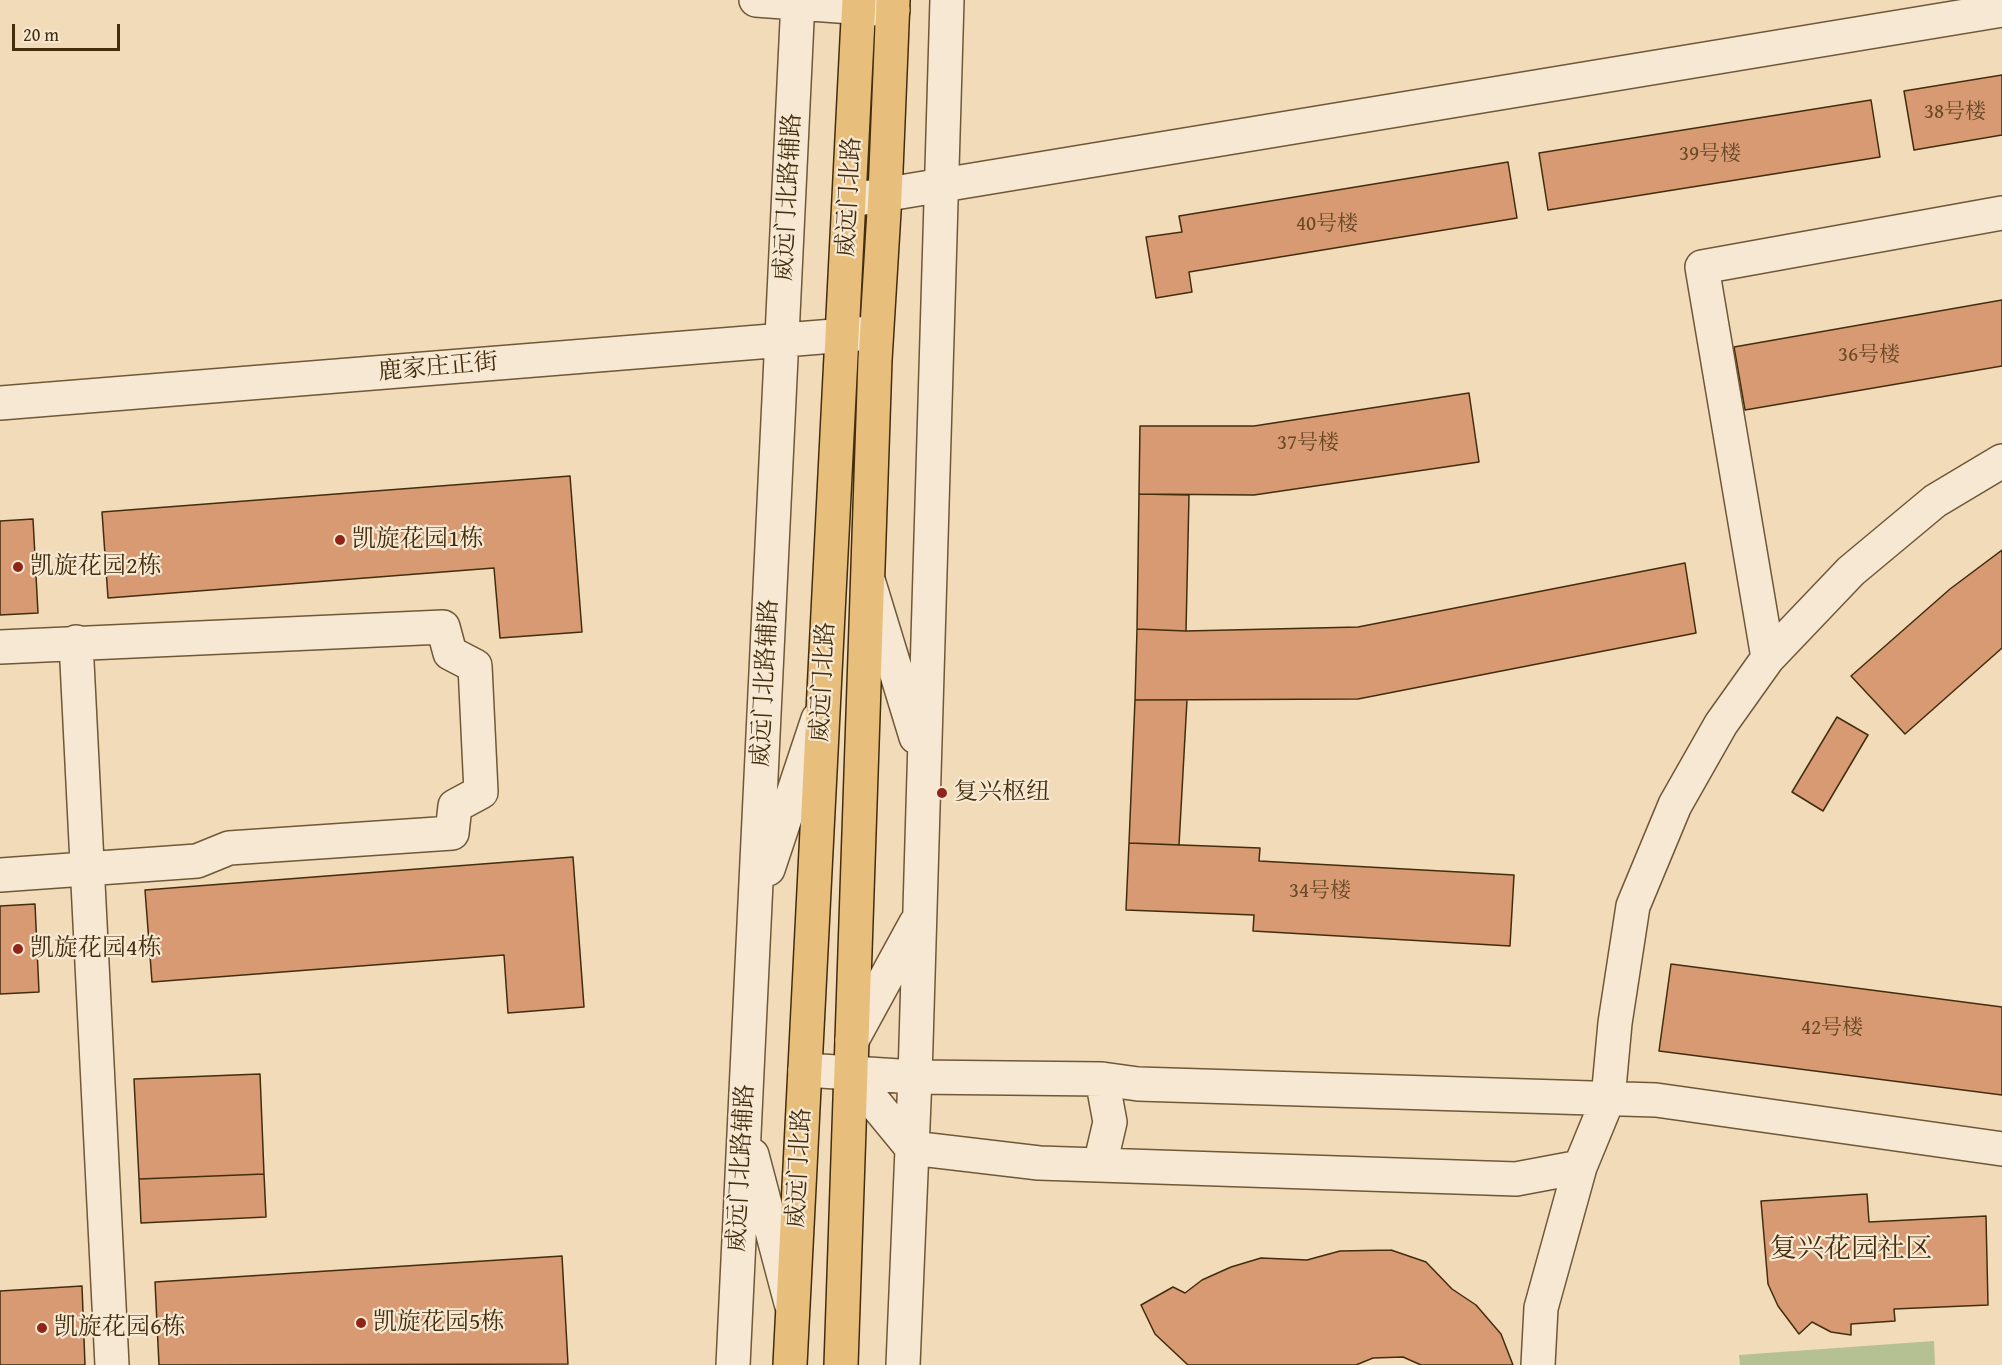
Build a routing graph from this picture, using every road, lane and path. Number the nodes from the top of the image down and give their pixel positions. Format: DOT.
graph roads {
  1 [pos="756,0"];
  2 [pos="947,0"];
  3 [pos="798,2"];
  4 [pos="859,4"];
  5 [pos="893,5"];
  6 [pos="2002,10"];
  7 [pos="941,185"];
  8 [pos="885,195"];
  9 [pos="850,200"];
  10 [pos="2002,213"];
  11 [pos="876,333"];
  12 [pos="841,335"];
  13 [pos="782,340"];
  14 [pos="0,404"];
  15 [pos="2002,461"];
  16 [pos="867,577"];
  17 [pos="76,642"];
  18 [pos="0,647"];
  19 [pos="1768,658"];
  20 [pos="823,703"];
  21 [pos="924,762"];
  22 [pos="87,871"];
  23 [pos="0,875"];
  24 [pos="755,907"];
  25 [pos="920,917"];
  26 [pos="852,1040"];
  27 [pos="805,1070"];
  28 [pos="851,1074"];
  29 [pos="915,1077"];
  30 [pos="1102,1079"];
  31 [pos="1608,1099"];
  32 [pos="744,1124"];
  33 [pos="912,1148"];
  34 [pos="2002,1149"];
  35 [pos="1100,1165"];
  36 [pos="1580,1167"];
  37 [pos="793,1312"];
  38 [pos="112,1365"];
  39 [pos="733,1365"];
  40 [pos="790,1365"];
  41 [pos="841,1365"];
  42 [pos="903,1365"];
  43 [pos="1538,1365"];
  1 -- 3 [label="street"];
  2 -- 7 [label="street"];
  3 -- 4 [label="street"];
  3 -- 13 [label="street, 威远门北路辅路"];
  4 -- 5 [label="street"];
  4 -- 9 [label="main road, 威远门北路"];
  5 -- 8 [label="main road, 威远门北路"];
  6 -- 7 [label="street"];
  7 -- 8 [label="street"];
  7 -- 21 [label="street"];
  8 -- 9 [label="street"];
  8 -- 11 [label="main road, 威远门北路"];
  9 -- 12 [label="main road, 威远门北路"];
  10 -- 19 [label="street"];
  11 -- 12 [label="street, 鹿家庄正街"];
  11 -- 16 [label="main road, 威远门北路"];
  12 -- 13 [label="street, 鹿家庄正街"];
  12 -- 20 [label="main road, 威远门北路"];
  13 -- 14 [label="street, 鹿家庄正街"];
  13 -- 24 [label="street, 威远门北路辅路"];
  15 -- 19 [label="street"];
  16 -- 21 [label="street"];
  16 -- 26 [label="main road, 威远门北路"];
  17 -- 18 [label="street"];
  17 -- 22 [label="street"];
  17 -- 22 [label="street"];
  19 -- 31 [label="street"];
  20 -- 24 [label="street"];
  20 -- 27 [label="main road, 威远门北路"];
  21 -- 25 [label="street"];
  22 -- 23 [label="street"];
  22 -- 38 [label="street"];
  24 -- 32 [label="street, 威远门北路辅路"];
  25 -- 26 [label="street"];
  25 -- 29 [label="street"];
  26 -- 28 [label="main road, 威远门北路"];
  27 -- 28 [label="street"];
  27 -- 37 [label="main road, 威远门北路"];
  28 -- 29 [label="street"];
  28 -- 33 [label="street"];
  28 -- 41 [label="main road, 威远门北路"];
  29 -- 30 [label="street"];
  29 -- 33 [label="street"];
  30 -- 31 [label="street"];
  30 -- 35 [label="street"];
  31 -- 34 [label="street"];
  31 -- 36 [label="street"];
  32 -- 37 [label="street"];
  32 -- 39 [label="street, 威远门北路辅路"];
  33 -- 35 [label="street"];
  33 -- 42 [label="street"];
  35 -- 36 [label="street"];
  36 -- 43 [label="street"];
  37 -- 40 [label="main road, 威远门北路"];
}
